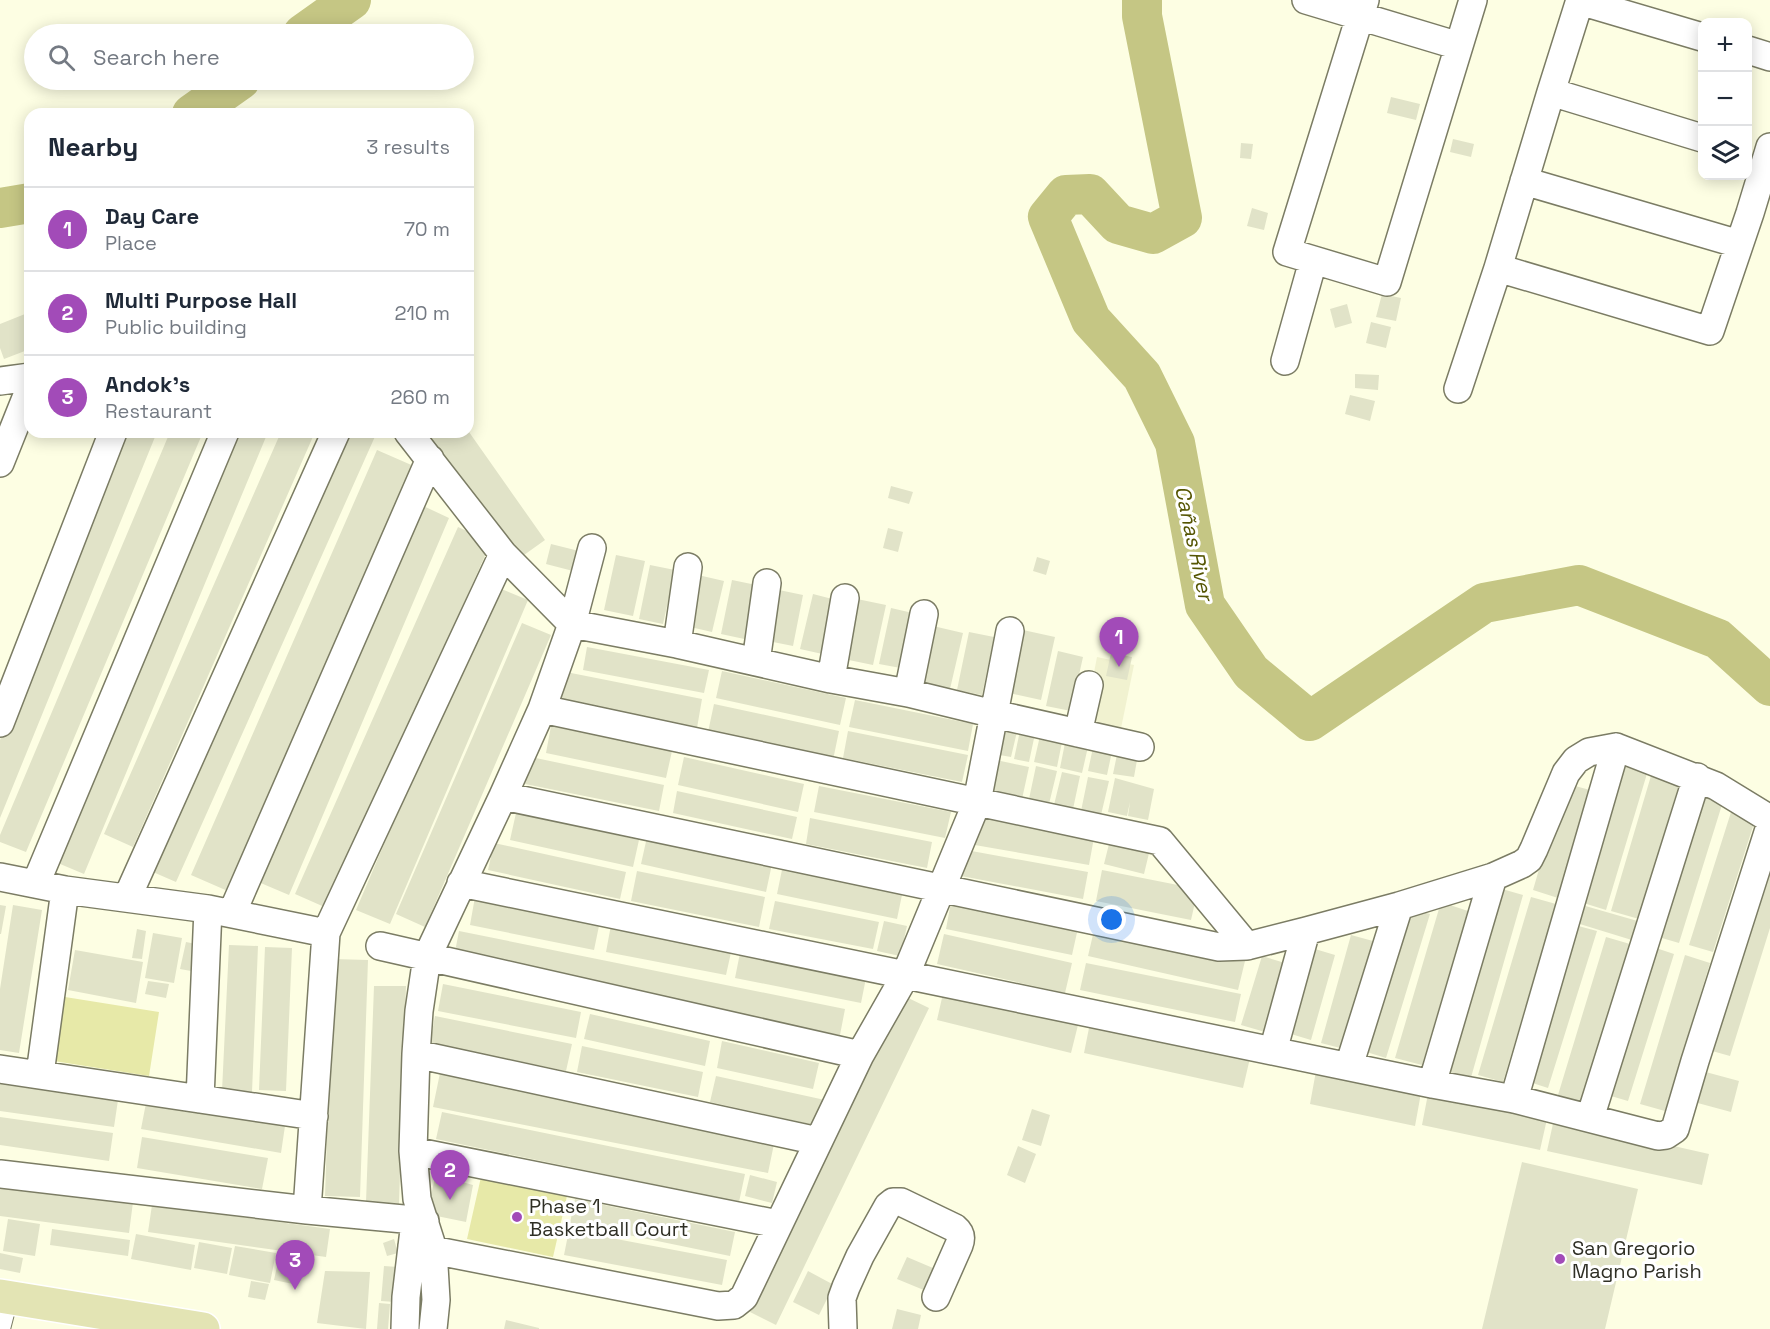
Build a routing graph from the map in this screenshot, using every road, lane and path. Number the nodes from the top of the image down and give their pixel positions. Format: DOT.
graph roads {
  1 [pos="1306,0"];
  2 [pos="1473,0"];
  3 [pos="1580,1"];
  4 [pos="1363,9"];
  5 [pos="1698,36"];
  6 [pos="1459,46"];
  7 [pos="1752,51"];
  8 [pos="1770,57"];
  9 [pos="1551,92"];
  10 [pos="1698,137"];
  11 [pos="1761,152"];
  12 [pos="1524,181"];
  13 [pos="1760,216"];
  14 [pos="1740,244"];
  15 [pos="1313,261"];
  16 [pos="1498,268"];
  17 [pos="1286,361"];
  18 [pos="24,378"];
  19 [pos="0,381"];
  20 [pos="1458,389"];
  21 [pos="24,403"];
  22 [pos="111,438"];
  23 [pos="222,438"];
  24 [pos="333,438"];
  25 [pos="413,438"];
  26 [pos="430,459"];
  27 [pos="0,463"];
  28 [pos="592,548"];
  29 [pos="503,554"];
  30 [pos="688,567"];
  31 [pos="767,583"];
  32 [pos="846,598"];
  33 [pos="924,614"];
  34 [pos="572,624"];
  35 [pos="1010,631"];
  36 [pos="677,645"];
  37 [pos="756,662"];
  38 [pos="831,680"];
  39 [pos="1089,685"];
  40 [pos="908,693"];
  41 [pos="543,709"];
  42 [pos="994,714"];
  43 [pos="0,723"];
  44 [pos="1078,733"];
  45 [pos="1140,747"];
  46 [pos="1616,747"];
  47 [pos="1697,777"];
  48 [pos="503,796"];
  49 [pos="977,802"];
  50 [pos="1770,819"];
  51 [pos="1770,826"];
  52 [pos="0,877"];
  53 [pos="1493,877"];
  54 [pos="36,883"];
  55 [pos="461,883"];
  56 [pos="65,890"];
  57 [pos="941,890"];
  58 [pos="127,898"];
  59 [pos="1399,906"];
  60 [pos="220,911"];
  61 [pos="1306,931"];
  62 [pos="326,933"];
  63 [pos="380,946"];
  64 [pos="1247,946"];
  65 [pos="427,957"];
  66 [pos="905,976"];
  67 [pos="1273,1051"];
  68 [pos="416,1054"];
  69 [pos="861,1055"];
  70 [pos="1349,1066"];
  71 [pos="0,1068"];
  72 [pos="40,1074"];
  73 [pos="1432,1084"];
  74 [pos="200,1099"];
  75 [pos="1514,1099"];
  76 [pos="314,1116"];
  77 [pos="1590,1118"];
  78 [pos="818,1142"];
  79 [pos="413,1151"];
  80 [pos="0,1174"];
  81 [pos="307,1210"];
  82 [pos="778,1224"];
  83 [pos="420,1227"];
  84 [pos="6,1297"];
  85 [pos="936,1297"];
  86 [pos="3,1329"];
  87 [pos="203,1329"];
  88 [pos="405,1329"];
  89 [pos="433,1329"];
  90 [pos="843,1329"];
  1 -- 4 [label="street"];
  2 -- 6 [label="street"];
  3 -- 5 [label="street"];
  3 -- 9 [label="street"];
  4 -- 6 [label="street"];
  4 -- 15 [label="street"];
  6 -- 15 [label="street"];
  7 -- 8 [label="street"];
  9 -- 10 [label="street"];
  9 -- 12 [label="street"];
  11 -- 13 [label="street"];
  12 -- 14 [label="street"];
  12 -- 16 [label="street"];
  13 -- 14 [label="street"];
  14 -- 16 [label="street"];
  15 -- 17 [label="street"];
  16 -- 20 [label="street"];
  18 -- 19 [label="street"];
  21 -- 27 [label="street"];
  22 -- 43 [label="street"];
  23 -- 54 [label="street"];
  24 -- 58 [label="street"];
  25 -- 26 [label="street"];
  26 -- 29 [label="street"];
  26 -- 60 [label="street"];
  28 -- 34 [label="street"];
  29 -- 34 [label="street"];
  29 -- 62 [label="street"];
  30 -- 36 [label="street"];
  31 -- 37 [label="street"];
  32 -- 38 [label="street"];
  33 -- 40 [label="street"];
  34 -- 36 [label="street"];
  34 -- 41 [label="street"];
  35 -- 42 [label="street"];
  36 -- 37 [label="street"];
  37 -- 38 [label="street"];
  38 -- 40 [label="street"];
  39 -- 44 [label="street"];
  40 -- 42 [label="street"];
  41 -- 48 [label="street"];
  41 -- 49 [label="street"];
  42 -- 44 [label="street"];
  42 -- 49 [label="street"];
  44 -- 45 [label="street"];
  46 -- 47 [label="street"];
  46 -- 53 [label="street"];
  46 -- 75 [label="street"];
  47 -- 50 [label="street"];
  47 -- 77 [label="street"];
  48 -- 55 [label="street"];
  48 -- 57 [label="street"];
  49 -- 57 [label="street"];
  49 -- 64 [label="street"];
  51 -- 77 [label="street"];
  52 -- 54 [label="street"];
  53 -- 59 [label="street"];
  53 -- 73 [label="street"];
  54 -- 56 [label="street"];
  55 -- 65 [label="street"];
  55 -- 66 [label="street"];
  56 -- 58 [label="street"];
  56 -- 72 [label="street"];
  57 -- 64 [label="street"];
  57 -- 66 [label="street"];
  58 -- 60 [label="street"];
  59 -- 61 [label="street"];
  59 -- 70 [label="street"];
  60 -- 62 [label="street"];
  60 -- 74 [label="street"];
  61 -- 64 [label="street"];
  61 -- 67 [label="street"];
  62 -- 76 [label="street"];
  63 -- 65 [label="street"];
  65 -- 68 [label="street"];
  65 -- 69 [label="street"];
  66 -- 67 [label="street"];
  66 -- 69 [label="street"];
  67 -- 70 [label="street"];
  68 -- 78 [label="street"];
  68 -- 79 [label="street"];
  69 -- 78 [label="street"];
  70 -- 73 [label="street"];
  71 -- 72 [label="street"];
  72 -- 74 [label="street"];
  73 -- 75 [label="street"];
  74 -- 76 [label="street"];
  75 -- 77 [label="street"];
  76 -- 81 [label="street"];
  78 -- 82 [label="street"];
  79 -- 82 [label="street"];
  79 -- 83 [label="street"];
  80 -- 81 [label="street"];
  81 -- 83 [label="street"];
  82 -- 83 [label="street"];
  83 -- 88 [label="street"];
  83 -- 89 [label="street"];
  84 -- 86 [label="lane"];
  84 -- 87 [label="main road"];
  85 -- 90 [label="street"];
}
